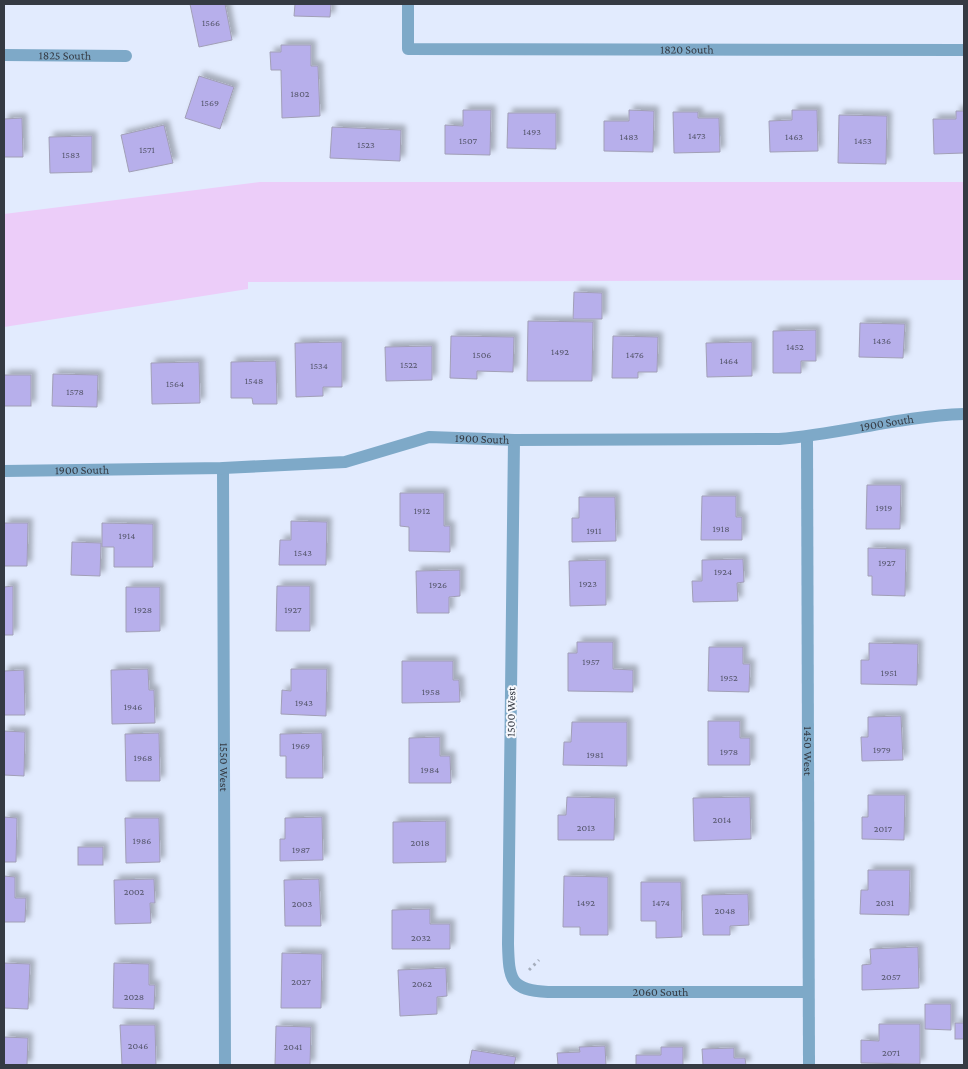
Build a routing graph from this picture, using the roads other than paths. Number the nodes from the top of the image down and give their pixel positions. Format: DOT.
graph roads {
  1 [pos="408,4"];
  2 [pos="964,50"];
  3 [pos="4,54"];
  4 [pos="126,56"];
  5 [pos="964,414"];
  6 [pos="807,437"];
  7 [pos="514,440"];
  8 [pos="223,468"];
  9 [pos="4,470"];
  10 [pos="515,983"];
  11 [pos="808,992"];
  12 [pos="225,1065"];
  13 [pos="809,1065"];
  1 -- 2 [label="street, 1820 South"];
  3 -- 4 [label="street, 1825 South"];
  5 -- 6 [label="street, 1900 South"];
  6 -- 7 [label="street, 1900 South"];
  6 -- 11 [label="street, 1450 West"];
  7 -- 8 [label="street, 1900 South"];
  7 -- 10 [label="street, 1500 West"];
  8 -- 9 [label="street, 1900 South"];
  8 -- 12 [label="street, 1550 West"];
  10 -- 11 [label="street, 2060 South"];
  11 -- 13 [label="street, 1450 West"];
}
